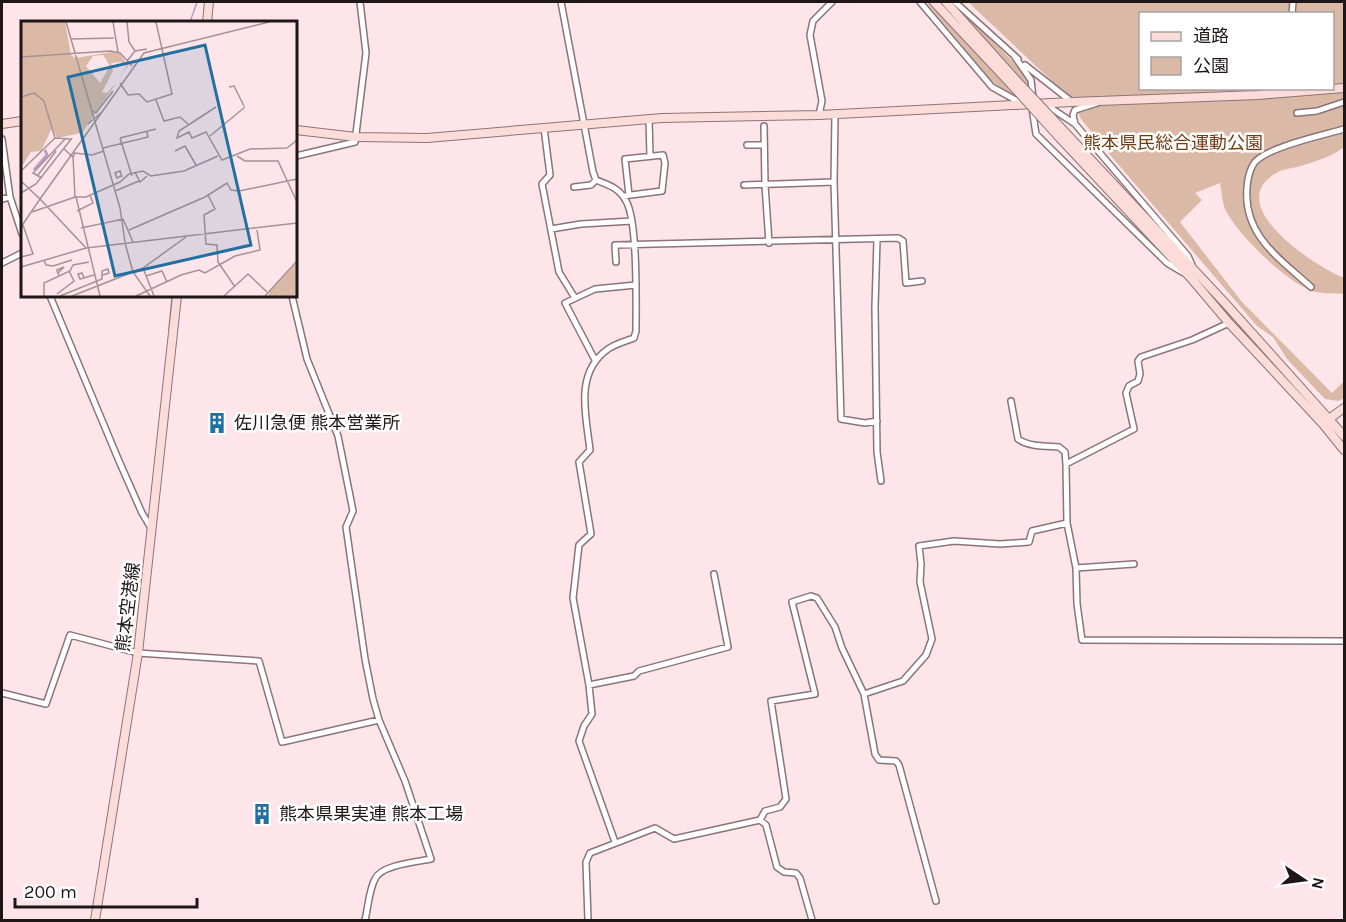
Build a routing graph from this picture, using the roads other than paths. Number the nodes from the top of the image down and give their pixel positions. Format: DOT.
graph roads {
  1 [pos="209,2"];
  2 [pos="360,2"];
  3 [pos="561,2"];
  4 [pos="832,2"];
  5 [pos="920,2"];
  6 [pos="934,2"];
  7 [pos="946,2"];
  8 [pos="955,2"];
  9 [pos="207,21"];
  10 [pos="1015,57"];
  11 [pos="1012,81"];
  12 [pos="1312,90"];
  13 [pos="1104,101"];
  14 [pos="1072,102"];
  15 [pos="1344,102"];
  16 [pos="1044,103"];
  17 [pos="1028,104"];
  18 [pos="1297,113"];
  19 [pos="819,115"];
  20 [pos="835,115"];
  21 [pos="649,119"];
  22 [pos="21,121"];
  23 [pos="2,124"];
  24 [pos="583,124"];
  25 [pos="1075,124"];
  26 [pos="764,126"];
  27 [pos="544,128"];
  28 [pos="297,129"];
  29 [pos="1344,129"];
  30 [pos="356,137"];
  31 [pos="2,139"];
  32 [pos="747,145"];
  33 [pos="764,145"];
  34 [pos="297,156"];
  35 [pos="650,156"];
  36 [pos="596,180"];
  37 [pos="834,182"];
  38 [pos="744,185"];
  39 [pos="765,185"];
  40 [pos="574,187"];
  41 [pos="626,195"];
  42 [pos="10,197"];
  43 [pos="2,198"];
  44 [pos="632,221"];
  45 [pos="551,229"];
  46 [pos="21,231"];
  47 [pos="877,240"];
  48 [pos="836,241"];
  49 [pos="769,243"];
  50 [pos="634,244"];
  51 [pos="21,254"];
  52 [pos="616,262"];
  53 [pos="2,263"];
  54 [pos="1193,274"];
  55 [pos="922,281"];
  56 [pos="636,285"];
  57 [pos="1311,287"];
  58 [pos="50,297"];
  59 [pos="177,297"];
  60 [pos="292,297"];
  61 [pos="574,298"];
  62 [pos="1229,323"];
  63 [pos="595,360"];
  64 [pos="1011,402"];
  65 [pos="1344,408"];
  66 [pos="877,421"];
  67 [pos="1326,421"];
  68 [pos="1344,436"];
  69 [pos="1344,450"];
  70 [pos="1066,464"];
  71 [pos="881,481"];
  72 [pos="1067,523"];
  73 [pos="153,530"];
  74 [pos="1134,564"];
  75 [pos="1076,568"];
  76 [pos="714,574"];
  77 [pos="1344,641"];
  78 [pos="138,653"];
  79 [pos="589,685"];
  80 [pos="2,693"];
  81 [pos="864,694"];
  82 [pos="379,720"];
  83 [pos="760,820"];
  84 [pos="615,842"];
  85 [pos="936,901"];
  86 [pos="94,921"];
  87 [pos="365,921"];
  88 [pos="588,921"];
  89 [pos="812,921"];
  1 -- 9 [label="street"];
  2 -- 30 [label="street"];
  3 -- 24 [label="street"];
  4 -- 19 [label="street"];
  5 -- 17 [label="street"];
  6 -- 11 [label="street"];
  7 -- 11 [label="street"];
  8 -- 10 [label="street"];
  10 -- 14 [label="street"];
  10 -- 17 [label="street"];
  11 -- 54 [label="street, bridge"];
  12 -- 13 [label="street"];
  13 -- 14 [label="street"];
  13 -- 25 [label="street"];
  14 -- 16 [label="street"];
  15 -- 18 [label="street"];
  16 -- 17 [label="street"];
  16 -- 25 [label="street"];
  17 -- 20 [label="street"];
  17 -- 54 [label="street"];
  19 -- 20 [label="street"];
  19 -- 21 [label="street"];
  20 -- 37 [label="street"];
  21 -- 24 [label="street"];
  21 -- 35 [label="street"];
  22 -- 23 [label="street"];
  24 -- 27 [label="street"];
  24 -- 36 [label="street"];
  25 -- 54 [label="street"];
  26 -- 33 [label="street"];
  27 -- 30 [label="street"];
  27 -- 45 [label="street"];
  28 -- 30 [label="street"];
  29 -- 57 [label="street"];
  30 -- 34 [label="street"];
  31 -- 42 [label="street"];
  32 -- 33 [label="street"];
  33 -- 39 [label="street"];
  35 -- 41 [label="street"];
  35 -- 41 [label="street"];
  36 -- 40 [label="street"];
  36 -- 41 [label="street"];
  37 -- 39 [label="street"];
  37 -- 48 [label="street"];
  38 -- 39 [label="street"];
  39 -- 49 [label="street"];
  41 -- 44 [label="street"];
  42 -- 43 [label="street"];
  42 -- 46 [label="street"];
  44 -- 45 [label="street"];
  44 -- 50 [label="street"];
  45 -- 61 [label="street"];
  47 -- 48 [label="street"];
  47 -- 55 [label="street"];
  47 -- 66 [label="street"];
  48 -- 49 [label="street"];
  48 -- 66 [label="street"];
  49 -- 50 [label="street"];
  50 -- 52 [label="street"];
  50 -- 56 [label="street"];
  51 -- 53 [label="street"];
  54 -- 62 [label="street"];
  54 -- 67 [label="street"];
  56 -- 61 [label="street"];
  56 -- 63 [label="street"];
  58 -- 73 [label="street"];
  59 -- 73 [label="street, 熊本空港線"];
  60 -- 82 [label="street"];
  61 -- 63 [label="street"];
  62 -- 67 [label="street"];
  62 -- 70 [label="street"];
  63 -- 79 [label="street"];
  64 -- 70 [label="street"];
  65 -- 67 [label="street"];
  66 -- 71 [label="street"];
  67 -- 68 [label="street"];
  67 -- 69 [label="street"];
  70 -- 72 [label="street"];
  72 -- 75 [label="street"];
  72 -- 81 [label="street"];
  73 -- 78 [label="street, 熊本空港線"];
  74 -- 75 [label="street"];
  75 -- 77 [label="street"];
  76 -- 79 [label="street"];
  78 -- 80 [label="street"];
  78 -- 82 [label="street"];
  78 -- 86 [label="street, 熊本空港線"];
  79 -- 84 [label="street"];
  81 -- 83 [label="street"];
  81 -- 85 [label="street"];
  82 -- 87 [label="street"];
  83 -- 84 [label="street"];
  83 -- 89 [label="street"];
  84 -- 88 [label="street"];
}
